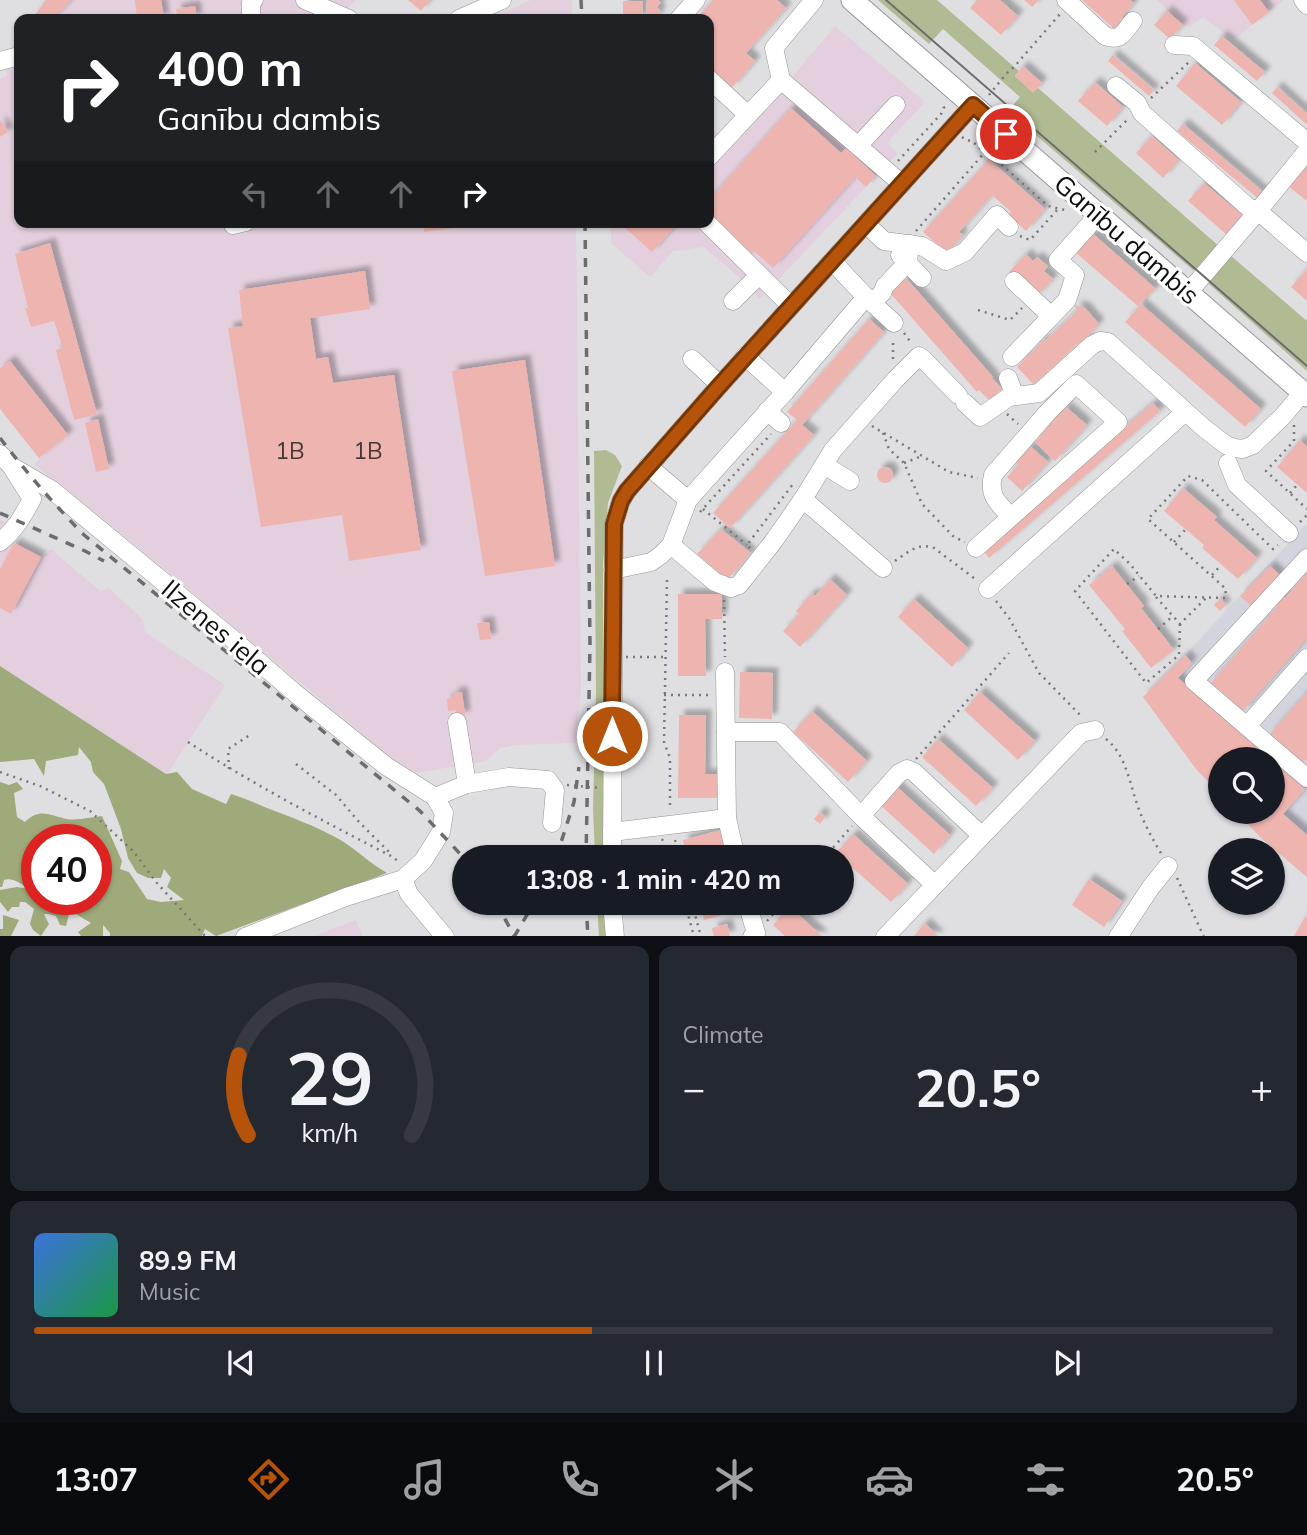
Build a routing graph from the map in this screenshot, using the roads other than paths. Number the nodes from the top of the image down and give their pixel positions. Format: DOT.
graph roads {
  1 [pos="305,0"];
  2 [pos="696,0"];
  3 [pos="814,0"];
  4 [pos="852,0"];
  5 [pos="1303,0"];
  6 [pos="496,1"];
  7 [pos="1068,2"];
  8 [pos="1307,5"];
  9 [pos="337,14"];
  10 [pos="469,14"];
  11 [pos="683,14"];
  12 [pos="1133,21"];
  13 [pos="1174,45"];
  14 [pos="781,80"];
  15 [pos="714,84"];
  16 [pos="1116,86"];
  17 [pos="896,105"];
  18 [pos="973,105"];
  19 [pos="748,115"];
  20 [pos="1307,142"];
  21 [pos="858,146"];
  22 [pos="1307,150"];
  23 [pos="714,152"];
  24 [pos="895,178"];
  25 [pos="1258,211"];
  26 [pos="1093,221"];
  27 [pos="866,224"];
  28 [pos="712,228"];
  29 [pos="1015,232"];
  30 [pos="884,241"];
  31 [pos="911,244"];
  32 [pos="1307,253"];
  33 [pos="832,261"];
  34 [pos="908,262"];
  35 [pos="759,275"];
  36 [pos="922,278"];
  37 [pos="1014,282"];
  38 [pos="1188,293"];
  39 [pos="733,300"];
  40 [pos="869,300"];
  41 [pos="791,306"];
  42 [pos="1051,316"];
  43 [pos="903,332"];
  44 [pos="746,356"];
  45 [pos="1012,357"];
  46 [pos="692,359"];
  47 [pos="1007,378"];
  48 [pos="720,385"];
  49 [pos="785,392"];
  50 [pos="1039,393"];
  51 [pos="1305,394"];
  52 [pos="1015,396"];
  53 [pos="1185,412"];
  54 [pos="1047,414"];
  55 [pos="6,460"];
  56 [pos="1228,463"];
  57 [pos="824,465"];
  58 [pos="649,466"];
  59 [pos="850,481"];
  60 [pos="803,499"];
  61 [pos="695,504"];
  62 [pos="1011,517"];
  63 [pos="1289,533"];
  64 [pos="0,542"];
  65 [pos="671,545"];
  66 [pos="976,548"];
  67 [pos="1307,558"];
  68 [pos="883,568"];
  69 [pos="613,570"];
  70 [pos="988,589"];
  71 [pos="1307,658"];
  72 [pos="725,665"];
  73 [pos="457,722"];
  74 [pos="1247,726"];
  75 [pos="1095,730"];
  76 [pos="726,732"];
  77 [pos="1307,778"];
  78 [pos="467,784"];
  79 [pos="435,797"];
  80 [pos="861,816"];
  81 [pos="727,818"];
  82 [pos="552,823"];
  83 [pos="612,832"];
  84 [pos="981,835"];
  85 [pos="612,845"];
  86 [pos="733,845"];
  87 [pos="1168,866"];
  88 [pos="407,876"];
  89 [pos="934,884"];
  90 [pos="613,915"];
  91 [pos="750,915"];
  92 [pos="755,935"];
  93 [pos="245,936"];
  94 [pos="445,936"];
  95 [pos="615,936"];
  96 [pos="885,936"];
  97 [pos="1118,936"];
  1 -- 9 [label="street"];
  2 -- 11 [label="street"];
  3 -- 14 [label="street"];
  4 -- 18 [label="main road, Ganību dambis"];
  5 -- 8 [label="street"];
  6 -- 10 [label="street"];
  7 -- 12 [label="street"];
  13 -- 20 [label="street"];
  14 -- 19 [label="street"];
  14 -- 21 [label="street"];
  15 -- 19 [label="street"];
  16 -- 25 [label="street"];
  17 -- 21 [label="street"];
  18 -- 24 [label="street"];
  18 -- 26 [label="main road, Ganību dambis"];
  19 -- 23 [label="street"];
  21 -- 24 [label="street"];
  22 -- 25 [label="street"];
  24 -- 27 [label="street"];
  25 -- 32 [label="street"];
  25 -- 38 [label="street"];
  26 -- 38 [label="main road, Ganību dambis"];
  26 -- 42 [label="street"];
  27 -- 30 [label="street"];
  27 -- 33 [label="street"];
  28 -- 35 [label="street"];
  29 -- 31 [label="street"];
  30 -- 31 [label="street"];
  30 -- 34 [label="street"];
  31 -- 34 [label="street"];
  33 -- 40 [label="street"];
  33 -- 41 [label="street"];
  34 -- 36 [label="street"];
  34 -- 40 [label="street"];
  35 -- 39 [label="street"];
  35 -- 41 [label="street"];
  37 -- 42 [label="street"];
  38 -- 51 [label="main road, Ganību dambis"];
  40 -- 43 [label="street"];
  40 -- 49 [label="street"];
  41 -- 44 [label="street"];
  42 -- 45 [label="street"];
  44 -- 48 [label="street"];
  44 -- 49 [label="street"];
  46 -- 48 [label="street"];
  47 -- 52 [label="street"];
  48 -- 58 [label="street"];
  49 -- 61 [label="street"];
  50 -- 52 [label="street"];
  50 -- 53 [label="street"];
  50 -- 54 [label="street"];
  51 -- 53 [label="street"];
  52 -- 57 [label="street"];
  53 -- 70 [label="street"];
  54 -- 62 [label="street"];
  54 -- 62 [label="street"];
  55 -- 64 [label="street"];
  55 -- 79 [label="street, Ilzenes iela"];
  56 -- 63 [label="street"];
  57 -- 59 [label="street"];
  57 -- 60 [label="street"];
  58 -- 61 [label="street"];
  58 -- 69 [label="street"];
  60 -- 65 [label="street"];
  60 -- 68 [label="street"];
  61 -- 65 [label="street"];
  62 -- 66 [label="street"];
  65 -- 69 [label="street"];
  67 -- 74 [label="street"];
  69 -- 83 [label="street"];
  71 -- 74 [label="street"];
  72 -- 76 [label="street"];
  73 -- 78 [label="street"];
  74 -- 77 [label="street"];
  75 -- 84 [label="street"];
  76 -- 80 [label="street"];
  76 -- 81 [label="street"];
  78 -- 79 [label="street"];
  78 -- 82 [label="street"];
  79 -- 88 [label="street"];
  80 -- 84 [label="street"];
  80 -- 89 [label="street"];
  81 -- 83 [label="street"];
  81 -- 86 [label="street"];
  83 -- 85 [label="street"];
  84 -- 89 [label="street"];
  87 -- 97 [label="street"];
  88 -- 93 [label="street"];
  88 -- 94 [label="street"];
  89 -- 96 [label="street"];
  90 -- 95 [label="street"];
  91 -- 92 [label="street"];
}
